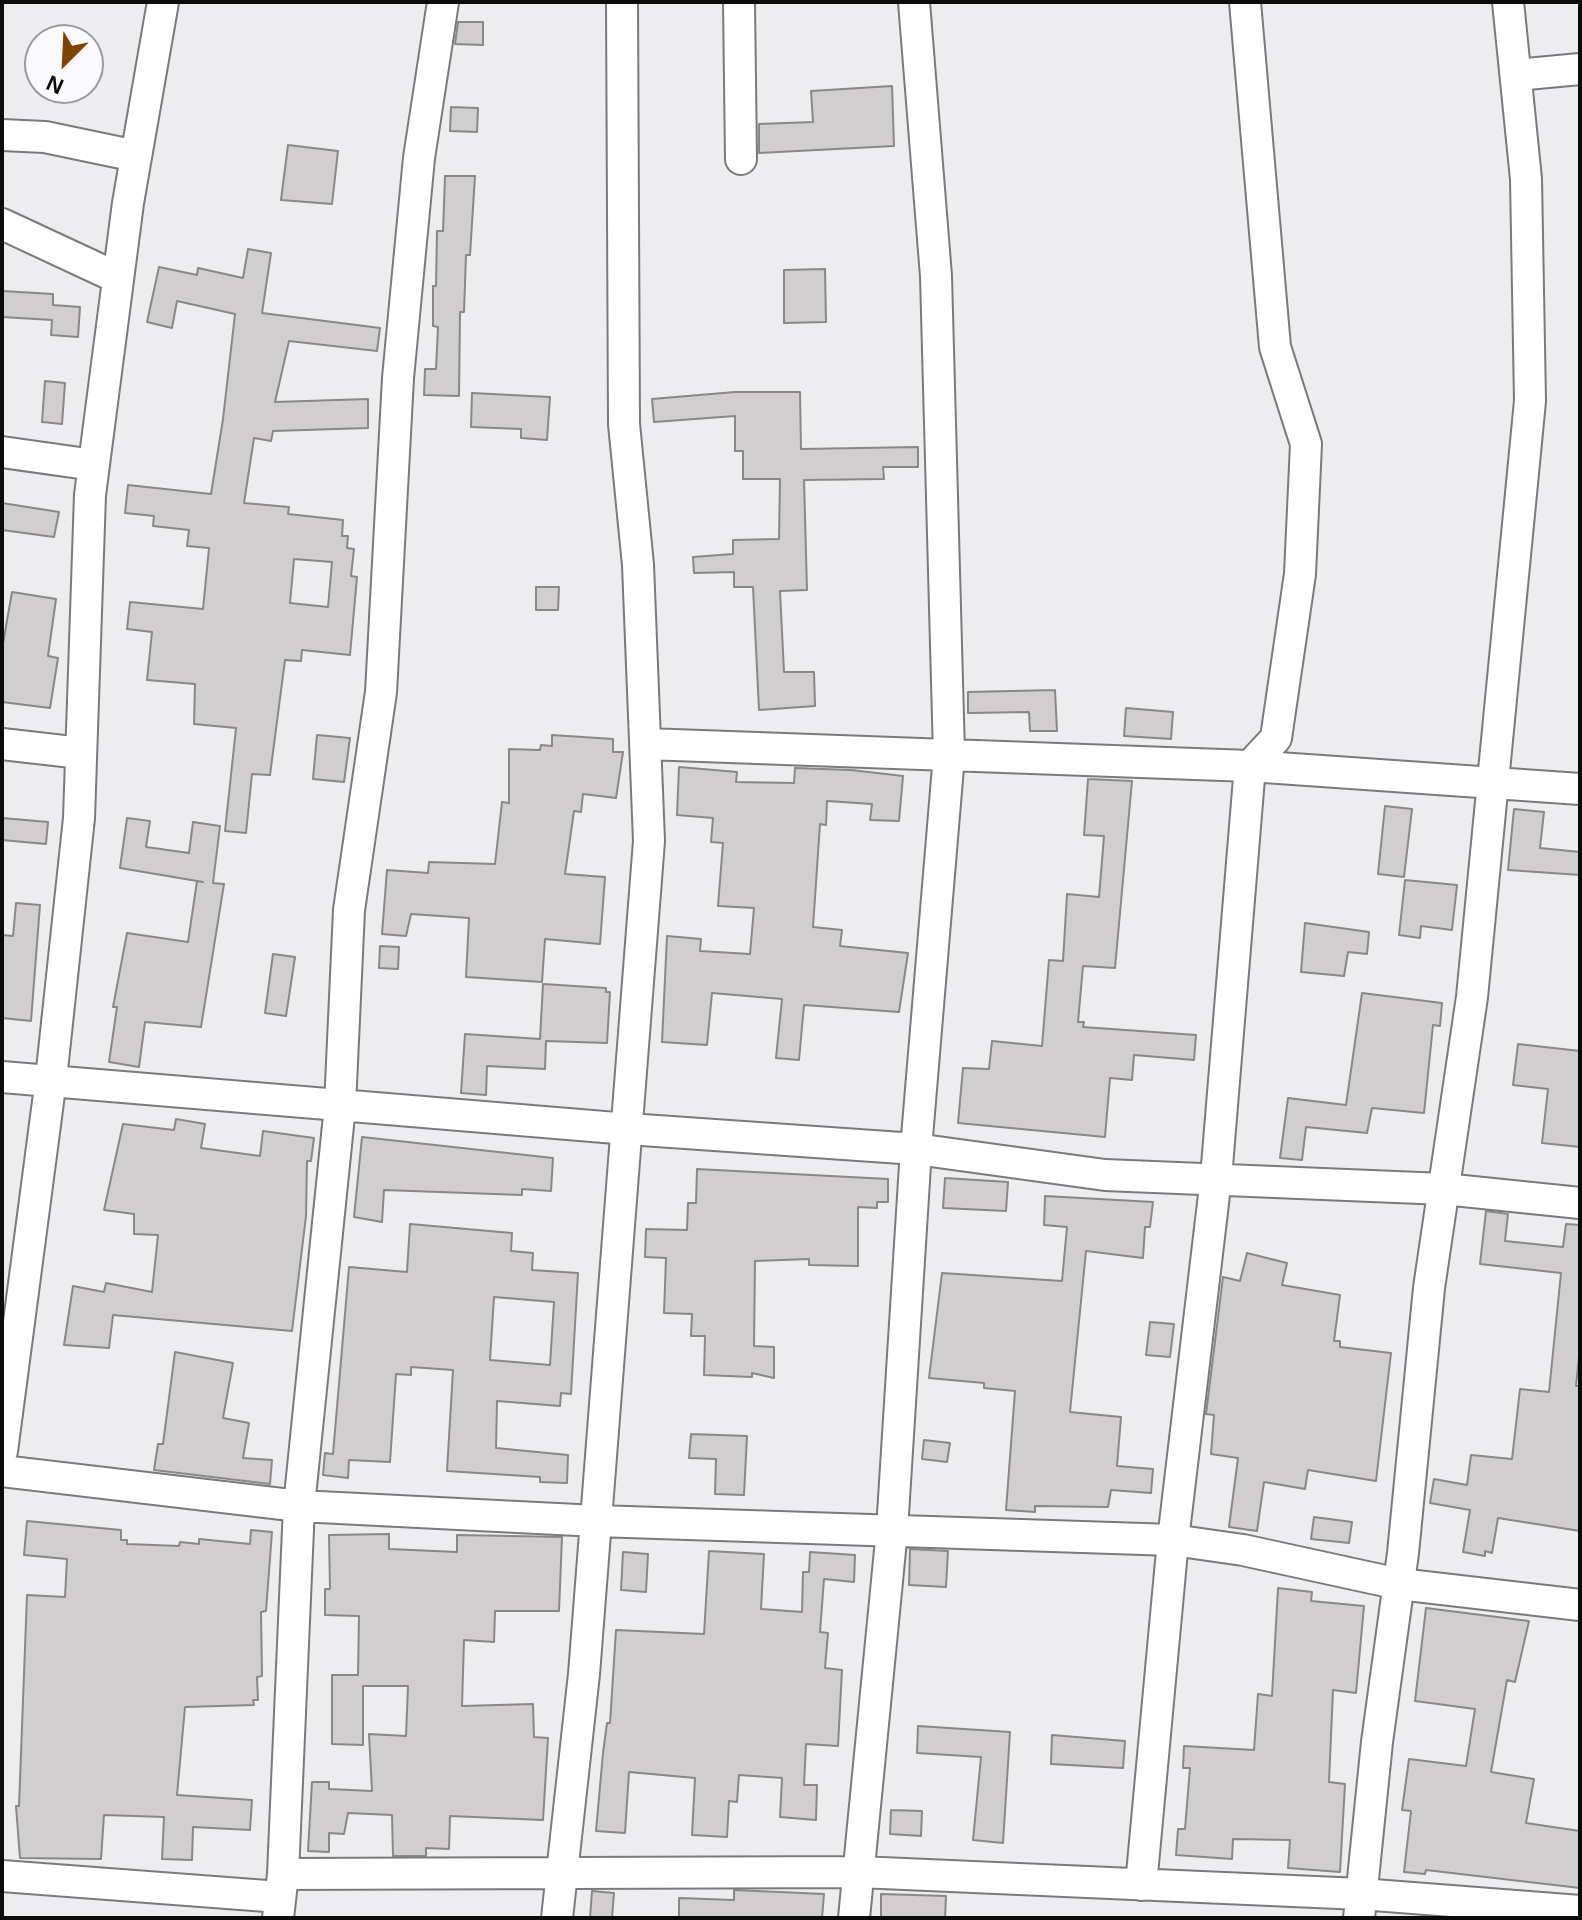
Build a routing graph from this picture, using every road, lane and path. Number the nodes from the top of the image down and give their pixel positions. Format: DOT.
graph roads {
  1 [pos="163,2"];
  2 [pos="443,2"];
  3 [pos="622,2"];
  4 [pos="739,2"];
  5 [pos="914,2"];
  6 [pos="1245,2"];
  7 [pos="1508,2"];
  8 [pos="1580,69"];
  9 [pos="1516,75"];
  10 [pos="2,135"];
  11 [pos="136,156"];
  12 [pos="741,159"];
  13 [pos="2,224"];
  14 [pos="118,278"];
  15 [pos="2,452"];
  16 [pos="94,465"];
  17 [pos="2,744"];
  18 [pos="647,744"];
  19 [pos="81,753"];
  20 [pos="949,755"];
  21 [pos="1250,766"];
  22 [pos="1492,785"];
  23 [pos="1580,789"];
  24 [pos="2,1077"];
  25 [pos="51,1079"];
  26 [pos="340,1106"];
  27 [pos="628,1129"];
  28 [pos="916,1149"];
  29 [pos="1216,1178"];
  30 [pos="1444,1189"];
  31 [pos="1580,1203"];
  32 [pos="2,1451"];
  33 [pos="2,1471"];
  34 [pos="299,1506"];
  35 [pos="597,1521"];
  36 [pos="892,1530"];
  37 [pos="1173,1540"];
  38 [pos="1399,1584"];
  39 [pos="1580,1605"];
  40 [pos="859,1872"];
  41 [pos="561,1874"];
  42 [pos="2,1876"];
  43 [pos="1141,1885"];
  44 [pos="281,1897"];
  45 [pos="1360,1906"];
  46 [pos="1580,1911"];
  47 [pos="557,1918"];
  48 [pos="854,1918"];
  1 -- 11 [label="street"];
  2 -- 26 [label="street"];
  3 -- 18 [label="street"];
  4 -- 12 [label="street"];
  5 -- 20 [label="street"];
  6 -- 21 [label="street"];
  7 -- 9 [label="street"];
  8 -- 9 [label="street"];
  9 -- 22 [label="street"];
  10 -- 11 [label="street"];
  11 -- 14 [label="street"];
  13 -- 14 [label="street"];
  14 -- 16 [label="street"];
  15 -- 16 [label="street"];
  16 -- 19 [label="street"];
  17 -- 19 [label="street"];
  18 -- 20 [label="street"];
  18 -- 27 [label="street"];
  19 -- 25 [label="street"];
  20 -- 21 [label="street"];
  20 -- 28 [label="street"];
  21 -- 22 [label="street"];
  21 -- 29 [label="street"];
  22 -- 23 [label="street"];
  22 -- 30 [label="street"];
  24 -- 25 [label="street"];
  25 -- 26 [label="street"];
  25 -- 32 [label="street"];
  26 -- 27 [label="street"];
  26 -- 34 [label="street"];
  27 -- 28 [label="street"];
  27 -- 35 [label="street"];
  28 -- 29 [label="street"];
  28 -- 36 [label="street"];
  29 -- 30 [label="street"];
  29 -- 37 [label="street"];
  30 -- 31 [label="street"];
  30 -- 38 [label="street"];
  33 -- 34 [label="street"];
  34 -- 35 [label="street"];
  34 -- 44 [label="street"];
  35 -- 36 [label="street"];
  35 -- 41 [label="street"];
  36 -- 37 [label="street"];
  36 -- 40 [label="street"];
  37 -- 38 [label="street"];
  37 -- 43 [label="street"];
  38 -- 39 [label="street"];
  38 -- 45 [label="street"];
  40 -- 41 [label="street"];
  40 -- 43 [label="street"];
  40 -- 48 [label="street"];
  41 -- 44 [label="street"];
  41 -- 47 [label="street"];
  42 -- 44 [label="street"];
  43 -- 45 [label="street"];
  45 -- 46 [label="street"];
}
